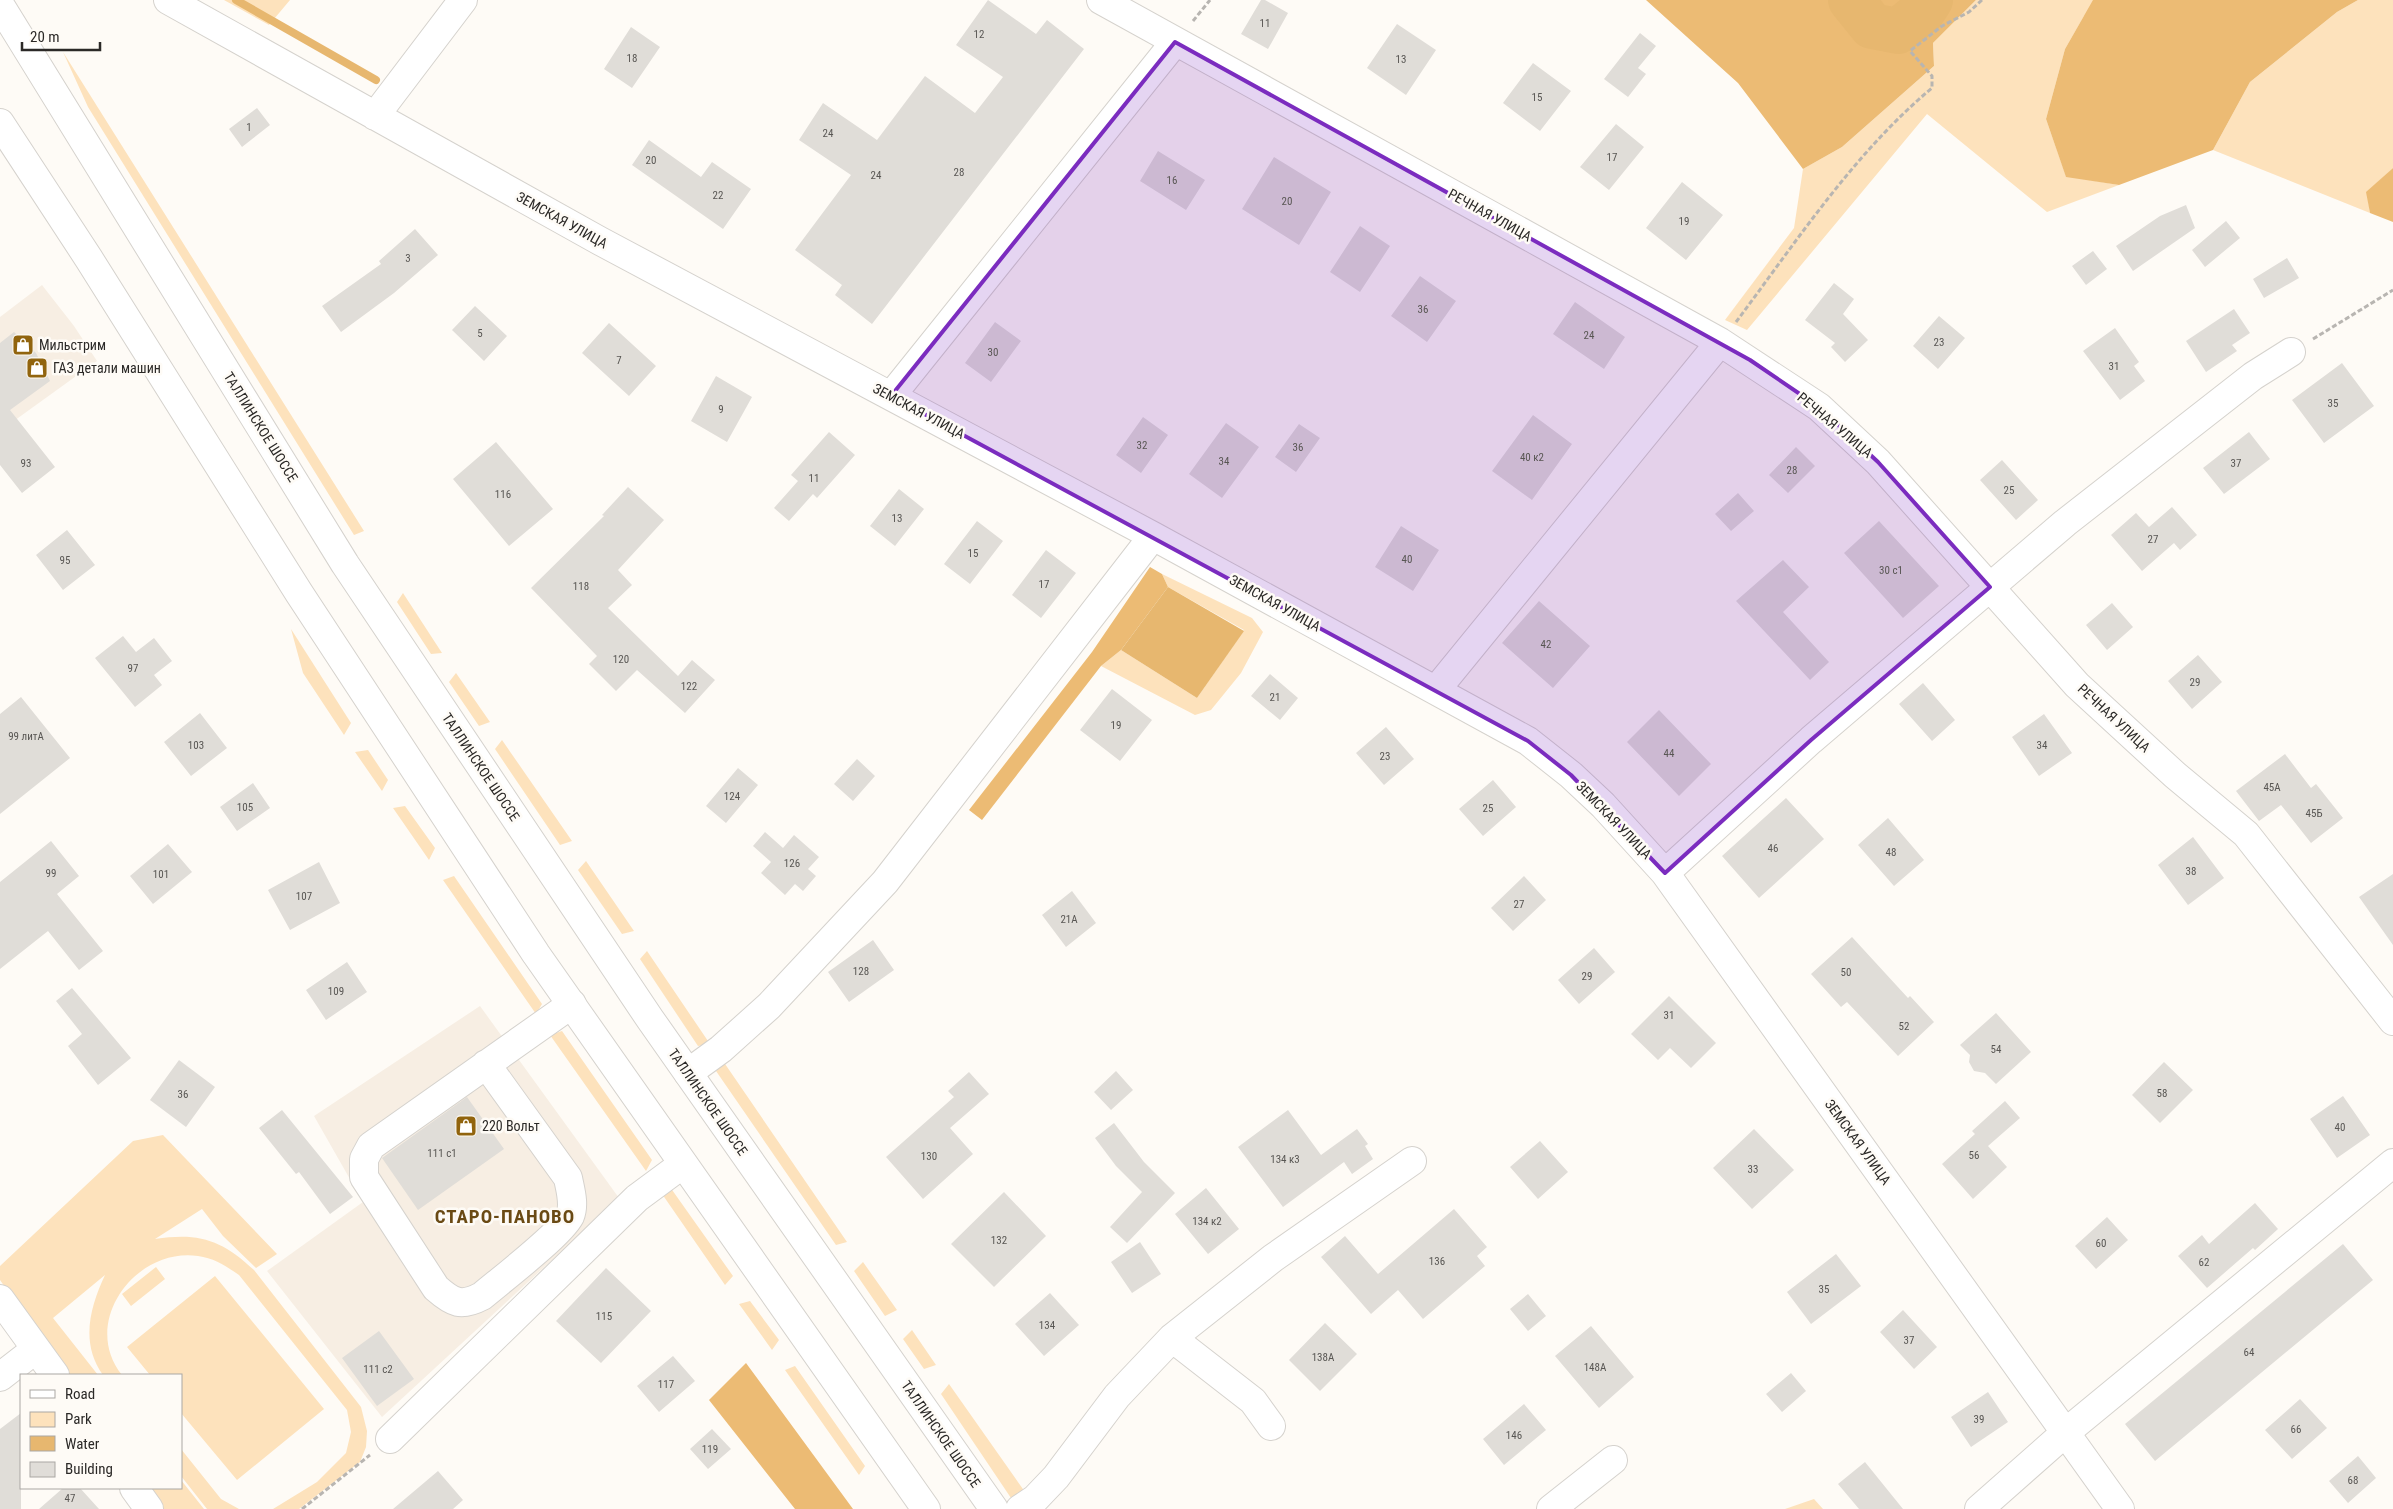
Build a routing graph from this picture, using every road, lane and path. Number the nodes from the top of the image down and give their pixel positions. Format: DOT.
graph roads {
  1 [pos="168,0"];
  2 [pos="463,0"];
  3 [pos="1101,0"];
  4 [pos="1982,0"];
  5 [pos="0,4"];
  6 [pos="1175,42"];
  7 [pos="375,116"];
  8 [pos="0,123"];
  9 [pos="2393,290"];
  10 [pos="1720,342"];
  11 [pos="2291,352"];
  12 [pos="891,396"];
  13 [pos="1153,536"];
  14 [pos="1990,587"];
  15 [pos="1436,690"];
  16 [pos="1665,873"];
  17 [pos="572,1004"];
  18 [pos="2393,1021"];
  19 [pos="486,1064"];
  20 [pos="688,1073"];
  21 [pos="1412,1161"];
  22 [pos="684,1164"];
  23 [pos="2393,1164"];
  24 [pos="0,1299"];
  25 [pos="1172,1338"];
  26 [pos="36,1349"];
  27 [pos="54,1374"];
  28 [pos="0,1377"];
  29 [pos="1271,1426"];
  30 [pos="2066,1433"];
  31 [pos="390,1439"];
  32 [pos="1613,1460"];
  33 [pos="135,1489"];
  34 [pos="149,1509"];
  35 [pos="302,1509"];
  36 [pos="926,1509"];
  37 [pos="994,1509"];
  38 [pos="1020,1509"];
  39 [pos="1551,1509"];
  40 [pos="1979,1509"];
  41 [pos="2120,1509"];
  1 -- 7 [label="street, ЗЕМСКАЯ УЛИЦА"];
  2 -- 7 [label="street"];
  3 -- 6 [label="street, РЕЧНАЯ УЛИЦА"];
  4 -- 10 [label="path"];
  5 -- 20 [label="street, ТАЛЛИНСКОЕ ШОССЕ"];
  6 -- 10 [label="street, РЕЧНАЯ УЛИЦА"];
  6 -- 12 [label="street"];
  7 -- 12 [label="street, ЗЕМСКАЯ УЛИЦА"];
  8 -- 17 [label="street"];
  9 -- 11 [label="path"];
  10 -- 14 [label="street, РЕЧНАЯ УЛИЦА"];
  10 -- 15 [label="street"];
  11 -- 14 [label="street"];
  12 -- 13 [label="street, ЗЕМСКАЯ УЛИЦА"];
  13 -- 15 [label="street, ЗЕМСКАЯ УЛИЦА"];
  13 -- 20 [label="street"];
  14 -- 16 [label="street"];
  14 -- 18 [label="street, РЕЧНАЯ УЛИЦА"];
  15 -- 16 [label="street, ЗЕМСКАЯ УЛИЦА"];
  16 -- 30 [label="street, ЗЕМСКАЯ УЛИЦА"];
  17 -- 19 [label="street"];
  17 -- 22 [label="street"];
  19 -- 19 [label="street"];
  20 -- 37 [label="street, ТАЛЛИНСКОЕ ШОССЕ"];
  21 -- 25 [label="street"];
  22 -- 31 [label="street"];
  22 -- 36 [label="street"];
  23 -- 30 [label="street"];
  24 -- 26 [label="street"];
  25 -- 29 [label="street"];
  25 -- 38 [label="street"];
  26 -- 27 [label="street"];
  26 -- 28 [label="street"];
  30 -- 40 [label="street"];
  30 -- 41 [label="street, ЗЕМСКАЯ УЛИЦА"];
  31 -- 35 [label="path"];
  32 -- 39 [label="street"];
  33 -- 34 [label="street"];
}
